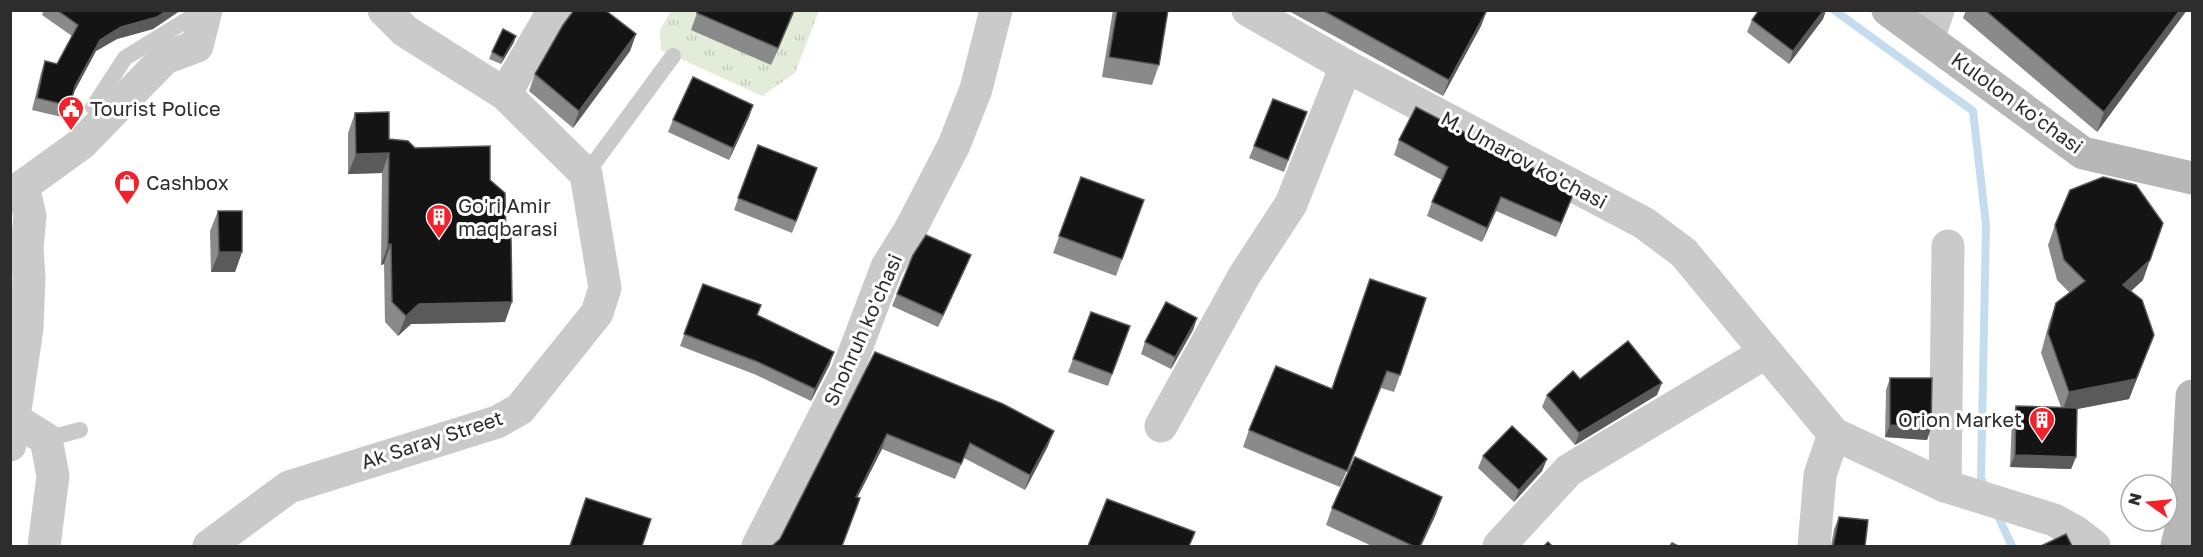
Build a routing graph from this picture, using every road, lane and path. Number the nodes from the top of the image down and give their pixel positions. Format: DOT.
graph roads {
  1 [pos="205,10"];
  2 [pos="384,10"];
  3 [pos="554,10"];
  4 [pos="996,10"];
  5 [pos="1248,10"];
  6 [pos="1888,10"];
  7 [pos="1933,25"];
  8 [pos="673,56"];
  9 [pos="1346,66"];
  10 [pos="505,94"];
  11 [pos="93,107"];
  12 [pos="586,174"];
  13 [pos="2193,178"];
  14 [pos="17,183"];
  15 [pos="1948,246"];
  16 [pos="1765,353"];
  17 [pos="2193,396"];
  18 [pos="1161,426"];
  19 [pos="80,430"];
  20 [pos="12,432"];
  21 [pos="1834,434"];
  22 [pos="46,439"];
  23 [pos="1945,486"];
  24 [pos="44,546"];
  25 [pos="209,546"];
  26 [pos="759,546"];
  27 [pos="1499,546"];
  28 [pos="1814,546"];
  29 [pos="2094,546"];
  30 [pos="2177,546"];
  1 -- 11 [label="lane"];
  1 -- 14 [label="street"];
  2 -- 10 [label="street"];
  3 -- 10 [label="street"];
  4 -- 26 [label="street, Shohruh ko'chasi"];
  5 -- 9 [label="street, M. Umarov ko'chasi"];
  6 -- 7 [label="main road, Kulolon ko'chasi"];
  7 -- 13 [label="main road, Kulolon ko'chasi"];
  8 -- 12 [label="lane"];
  9 -- 16 [label="street, M. Umarov ko'chasi"];
  9 -- 18 [label="street"];
  10 -- 12 [label="street"];
  12 -- 25 [label="street, Ak Saray Street"];
  14 -- 20 [label="street"];
  15 -- 23 [label="street"];
  16 -- 21 [label="street, M. Umarov ko'chasi"];
  16 -- 27 [label="street"];
  17 -- 30 [label="main road"];
  19 -- 22 [label="lane"];
  20 -- 22 [label="street"];
  21 -- 23 [label="street"];
  21 -- 28 [label="street"];
  22 -- 24 [label="street"];
  23 -- 29 [label="street"];
}
